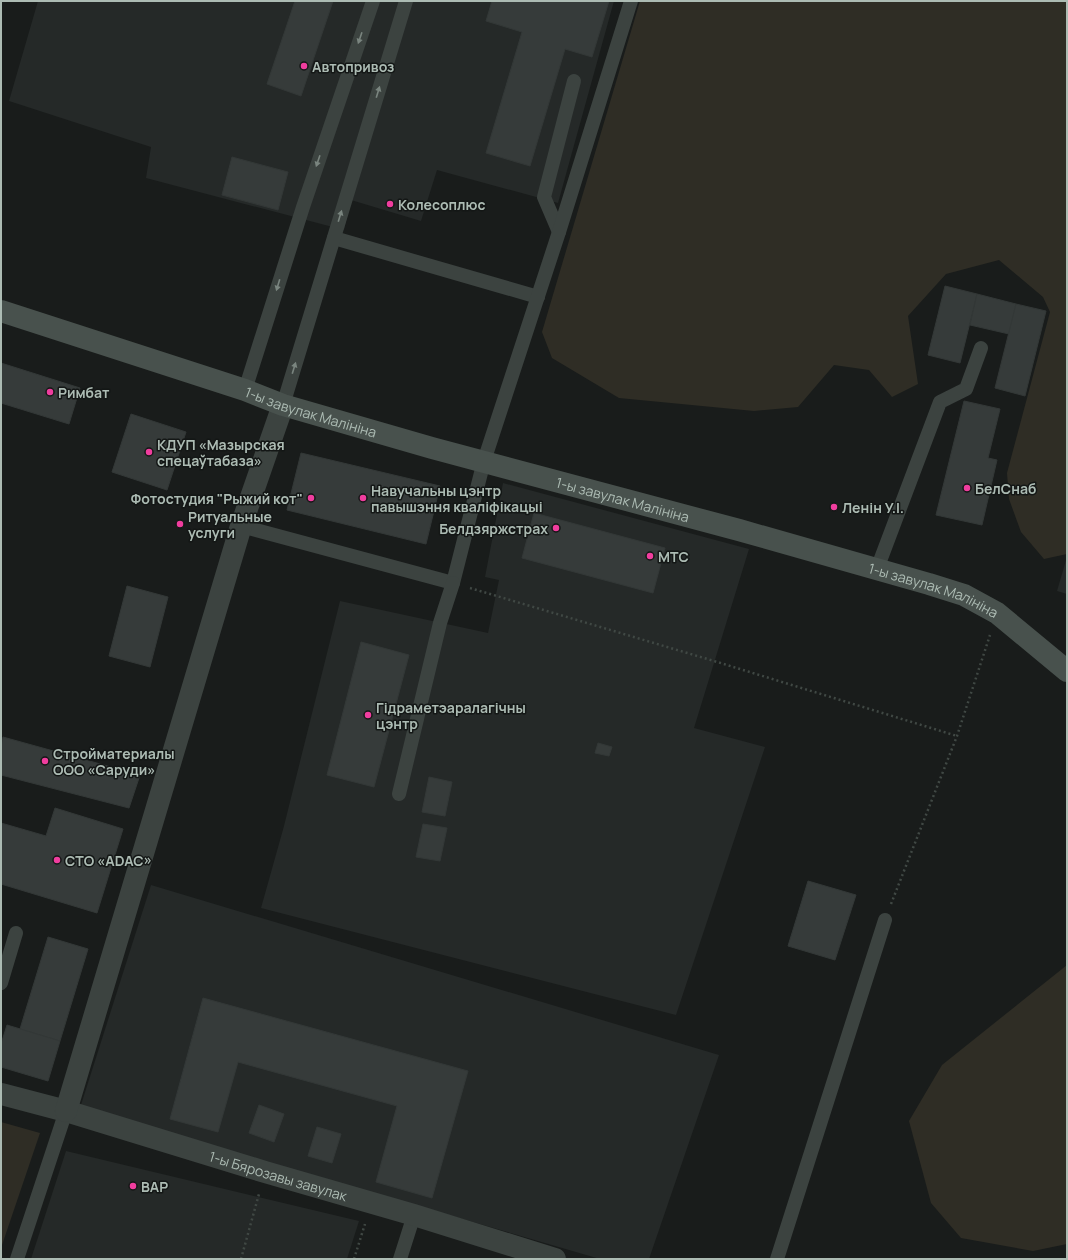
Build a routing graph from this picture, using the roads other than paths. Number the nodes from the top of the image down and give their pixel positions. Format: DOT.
graph roads {
  1 [pos="372,1"];
  2 [pos="406,1"];
  3 [pos="630,1"];
  4 [pos="574,81"];
  5 [pos="559,232"];
  6 [pos="334,238"];
  7 [pos="538,297"];
  8 [pos="1,311"];
  9 [pos="981,348"];
  10 [pos="246,390"];
  11 [pos="283,405"];
  12 [pos="484,461"];
  13 [pos="241,526"];
  14 [pos="877,569"];
  15 [pos="453,583"];
  16 [pos="1067,671"];
  17 [pos="399,794"];
  18 [pos="885,920"];
  19 [pos="16,932"];
  20 [pos="1,983"];
  21 [pos="1,1094"];
  22 [pos="66,1111"];
  23 [pos="414,1215"];
  24 [pos="17,1259"];
  25 [pos="400,1259"];
  26 [pos="555,1259"];
  27 [pos="777,1259"];
  1 -- 10 [label="lane, one-way"];
  6 -- 2 [label="lane, one-way"];
  3 -- 5 [label="lane"];
  4 -- 5 [label="lane"];
  5 -- 7 [label="lane"];
  6 -- 7 [label="lane"];
  11 -- 6 [label="lane, one-way"];
  7 -- 12 [label="lane"];
  8 -- 10 [label="street, 1-ы завулак Малініна"];
  9 -- 14 [label="lane"];
  10 -- 11 [label="street, 1-ы завулак Малініна"];
  11 -- 12 [label="street, 1-ы завулак Малініна"];
  11 -- 13 [label="street"];
  12 -- 14 [label="street, 1-ы завулак Малініна"];
  12 -- 15 [label="lane"];
  13 -- 15 [label="lane"];
  13 -- 22 [label="street"];
  14 -- 16 [label="street, 1-ы завулак Малініна"];
  15 -- 17 [label="lane"];
  18 -- 27 [label="lane"];
  19 -- 20 [label="lane"];
  21 -- 22 [label="street, 1-ы Бярозавы завулак"];
  22 -- 23 [label="street, 1-ы Бярозавы завулак"];
  22 -- 24 [label="lane"];
  23 -- 25 [label="lane"];
  23 -- 26 [label="street, 1-ы Бярозавы завулак"];
}
